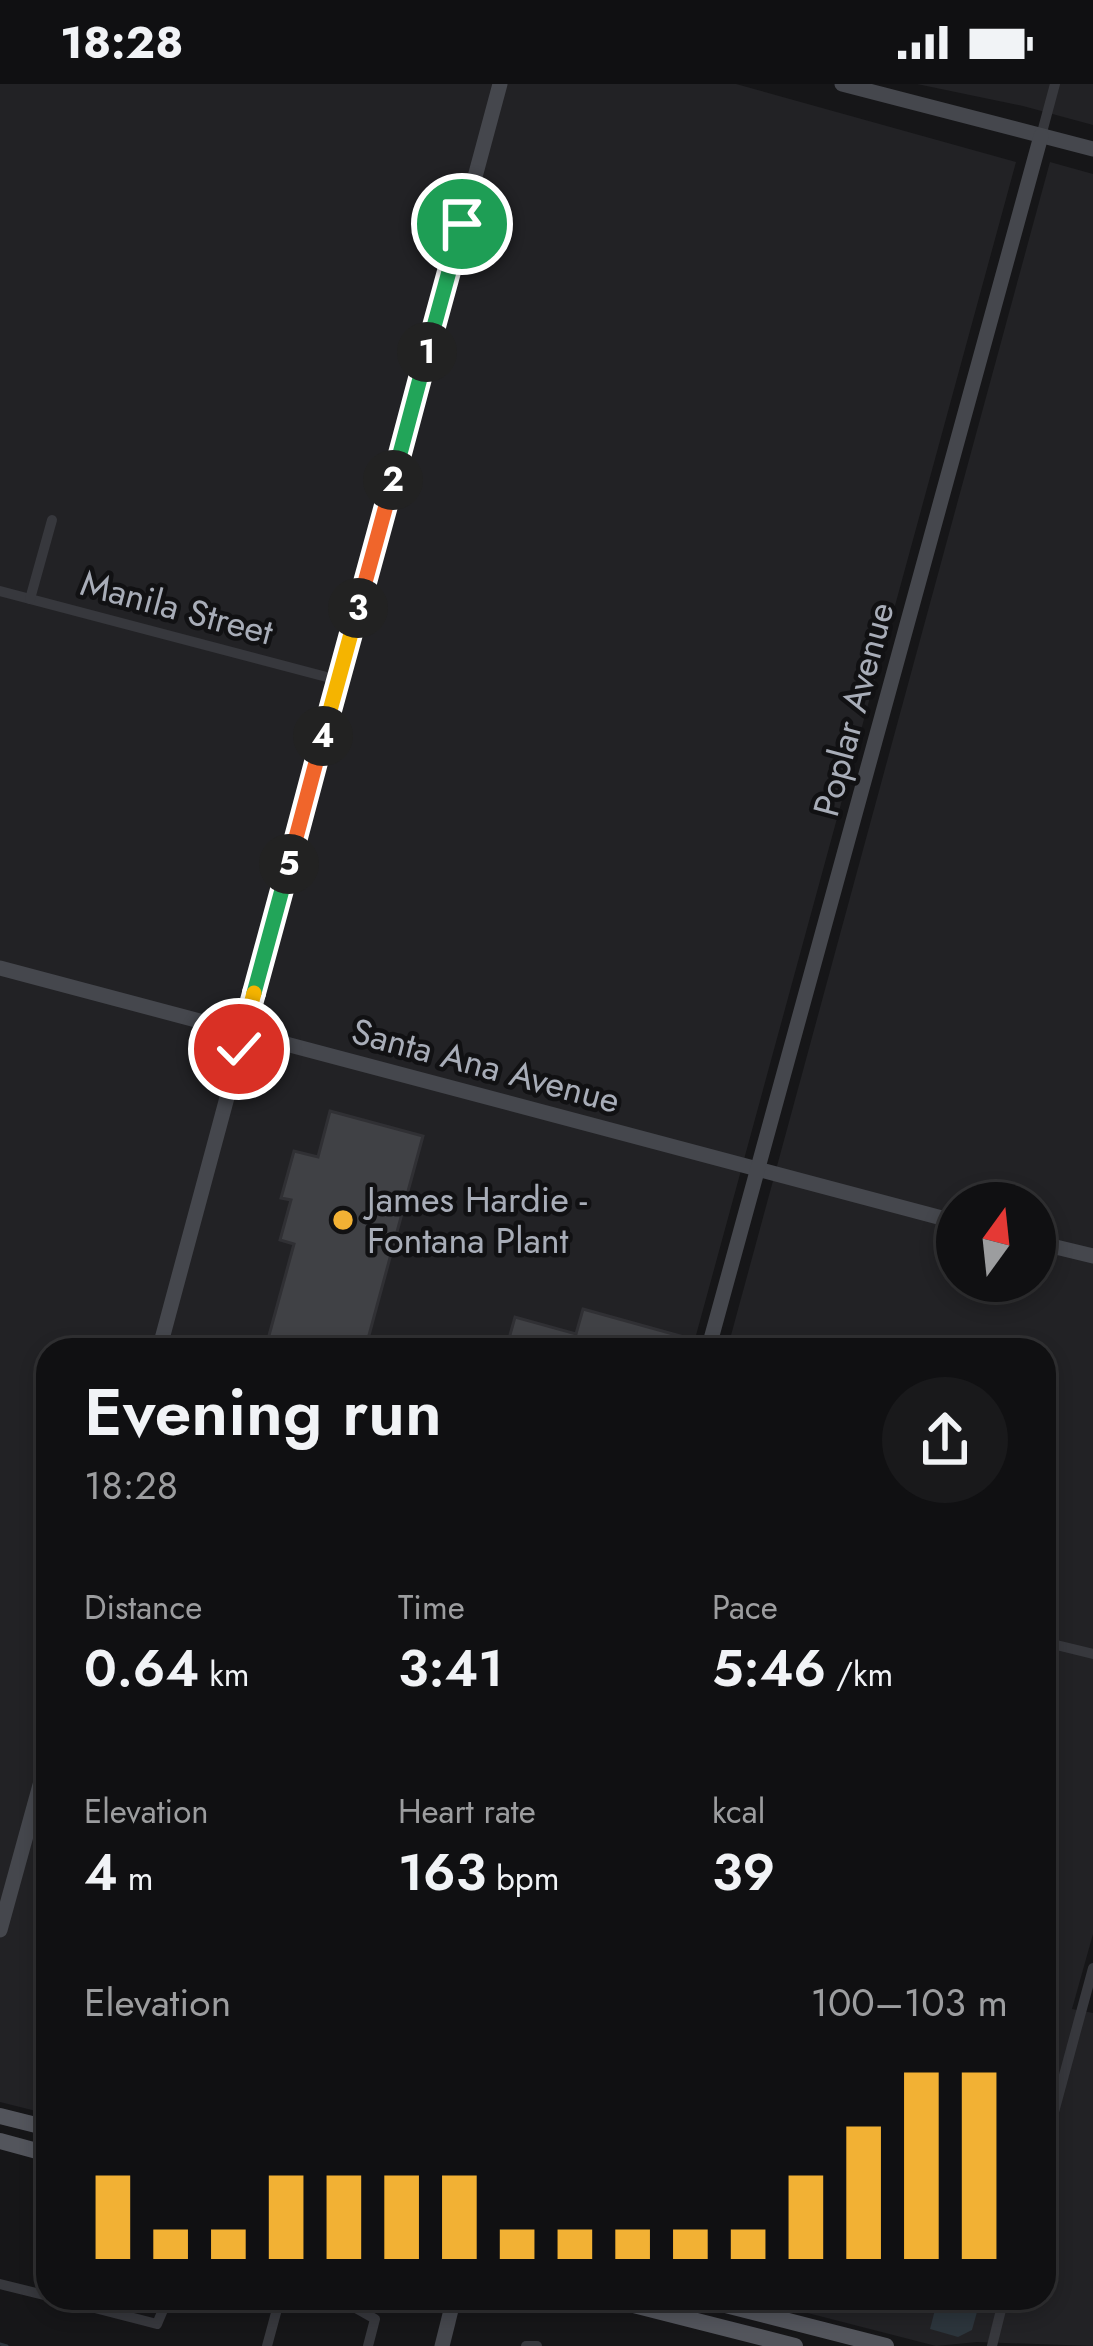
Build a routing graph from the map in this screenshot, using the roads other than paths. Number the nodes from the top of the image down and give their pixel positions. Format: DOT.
graph roads {
  1 [pos="500,84"];
  2 [pos="842,84"];
  3 [pos="1055,84"];
  4 [pos="1041,136"];
  5 [pos="1093,149"];
  6 [pos="52,520"];
  7 [pos="0,591"];
  8 [pos="30,599"];
  9 [pos="338,680"];
  10 [pos="0,968"];
  11 [pos="244,1032"];
  12 [pos="760,1168"];
  13 [pos="936,1216"];
  14 [pos="1056,1247"];
  15 [pos="1093,1256"];
  16 [pos="162,1338"];
  17 [pos="711,1338"];
  18 [pos="1056,1645"];
  19 [pos="1093,1654"];
  20 [pos="36,1800"];
  21 [pos="0,1930"];
  22 [pos="1093,1968"];
  23 [pos="1056,2105"];
  24 [pos="0,2116"];
  25 [pos="36,2125"];
  26 [pos="0,2141"];
  27 [pos="36,2150"];
  28 [pos="0,2284"];
  29 [pos="36,2293"];
  30 [pos="103,2310"];
  31 [pos="163,2310"];
  32 [pos="276,2310"];
  33 [pos="359,2310"];
  34 [pos="451,2310"];
  35 [pos="653,2310"];
  36 [pos="745,2310"];
  37 [pos="1001,2310"];
  38 [pos="266,2346"];
  39 [pos="368,2346"];
  40 [pos="442,2346"];
  41 [pos="795,2346"];
  42 [pos="886,2346"];
  43 [pos="992,2346"];
  1 -- 9 [label="street"];
  2 -- 4 [label="street"];
  3 -- 4 [label="street, Poplar Avenue"];
  4 -- 5 [label="street"];
  4 -- 12 [label="street, Poplar Avenue"];
  6 -- 8 [label="street"];
  7 -- 8 [label="street, Manila Street"];
  8 -- 9 [label="street, Manila Street"];
  9 -- 11 [label="street"];
  10 -- 11 [label="street, Santa Ana Avenue"];
  11 -- 12 [label="street, Santa Ana Avenue"];
  11 -- 16 [label="street"];
  12 -- 13 [label="street, Santa Ana Avenue"];
  12 -- 17 [label="street, Poplar Avenue"];
  14 -- 15 [label="street"];
  18 -- 19 [label="street"];
  20 -- 21 [label="street"];
  22 -- 23 [label="street"];
  24 -- 25 [label="main road"];
  26 -- 27 [label="main road"];
  28 -- 29 [label="street"];
  30 -- 31 [label="street"];
  32 -- 38 [label="street"];
  33 -- 39 [label="street"];
  34 -- 40 [label="street"];
  35 -- 41 [label="main road"];
  36 -- 42 [label="main road"];
  37 -- 43 [label="street"];
}
